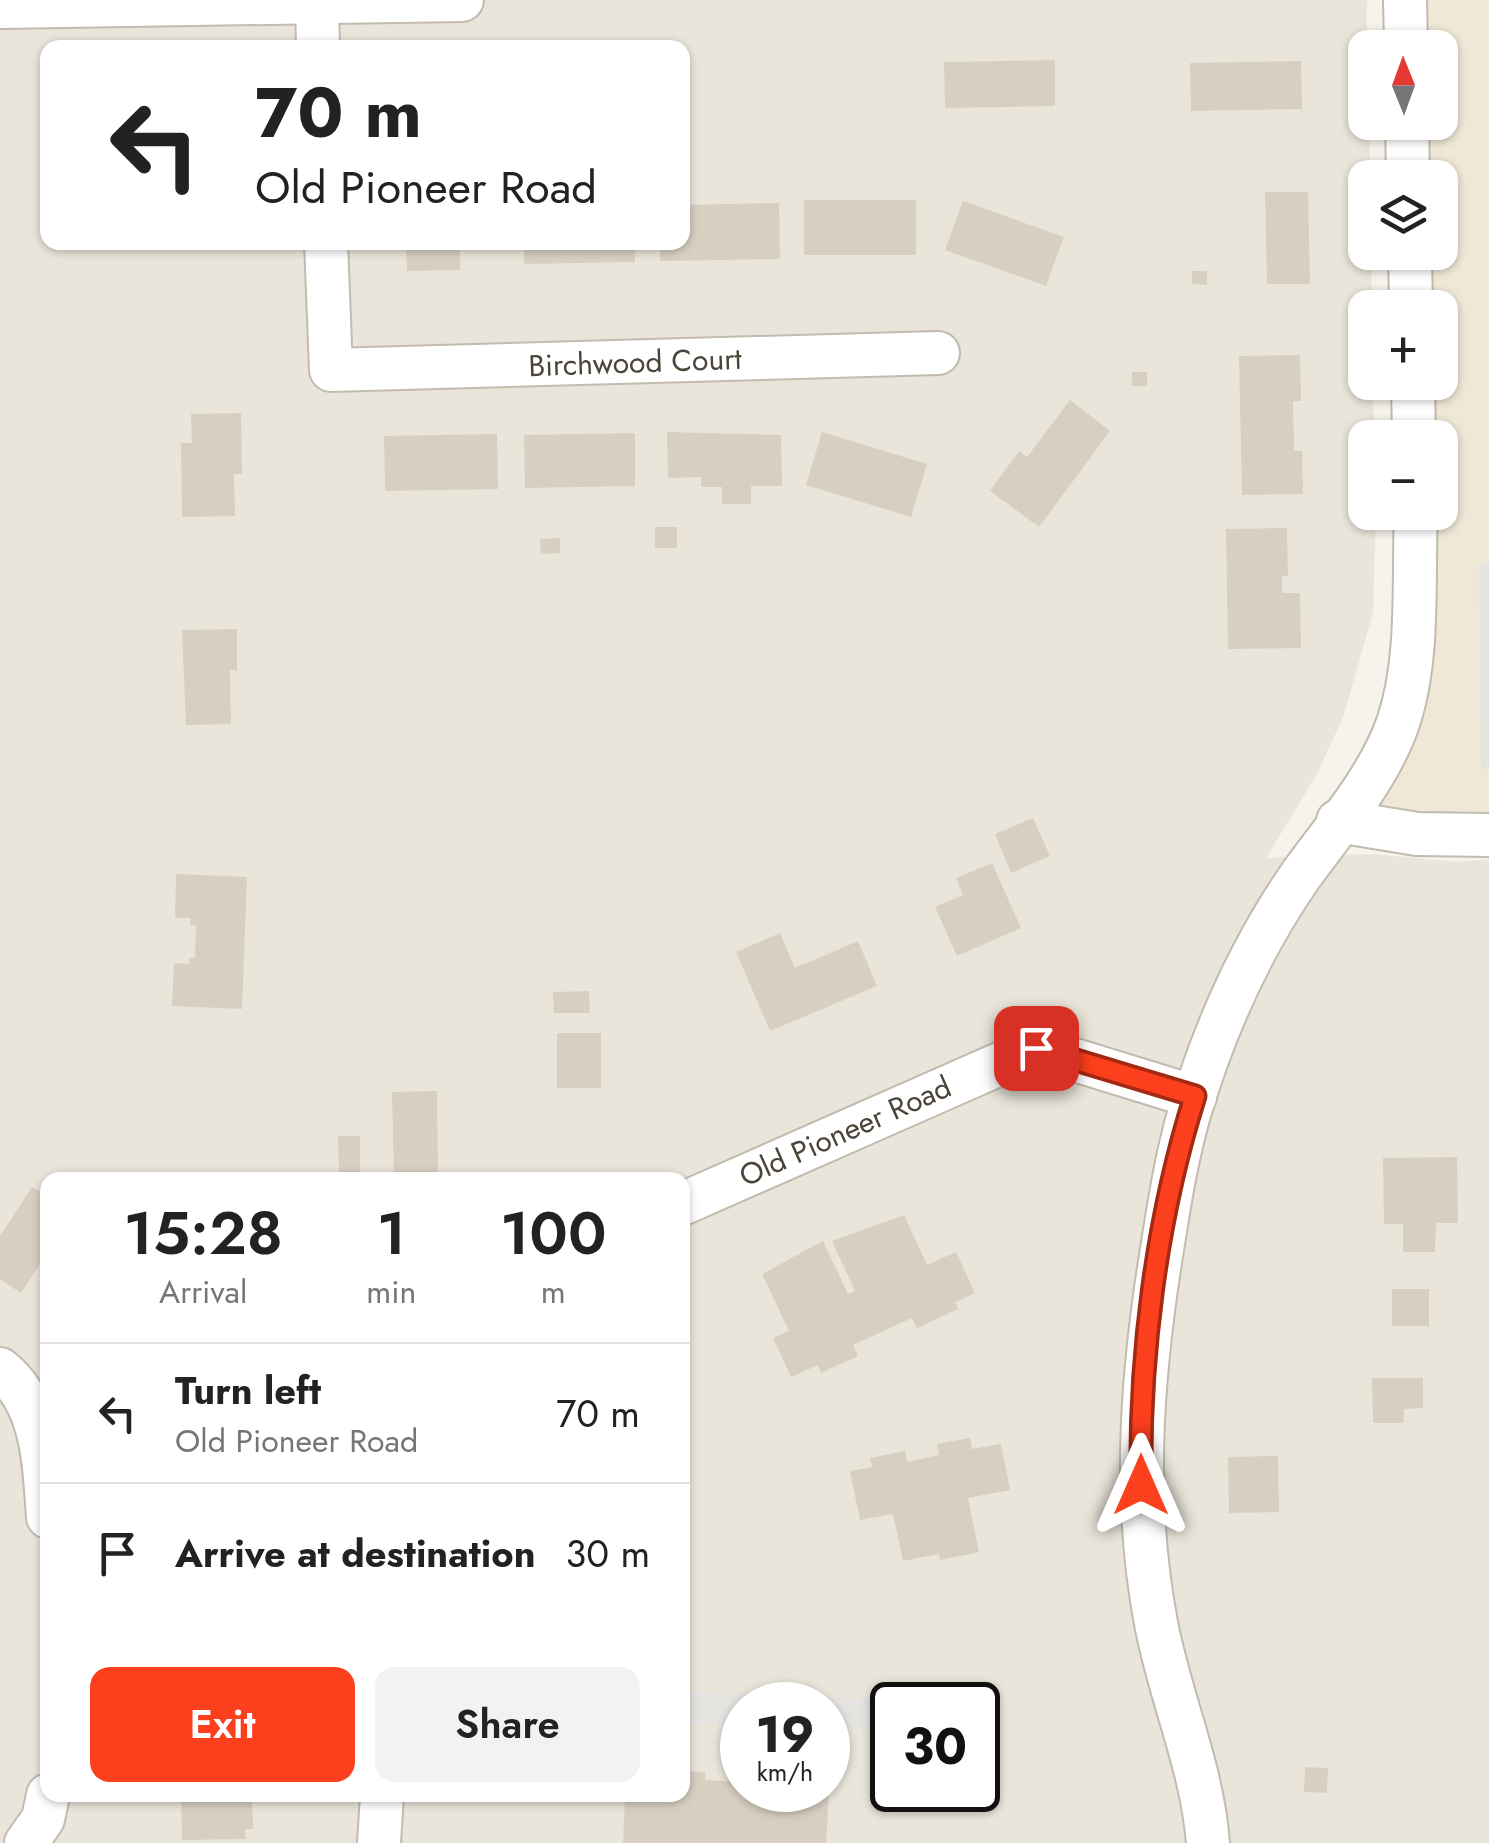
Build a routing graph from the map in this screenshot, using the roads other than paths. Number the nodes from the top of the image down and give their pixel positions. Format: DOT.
graph roads {
  1 [pos="462,0"];
  2 [pos="1405,0"];
  3 [pos="317,1"];
  4 [pos="0,7"];
  5 [pos="1406,30"];
  6 [pos="318,40"];
  7 [pos="326,250"];
  8 [pos="938,353"];
  9 [pos="1415,530"];
  10 [pos="1338,821"];
  11 [pos="1489,835"];
  12 [pos="1195,1096"];
  13 [pos="690,1200"];
  14 [pos="0,1369"];
  15 [pos="40,1447"];
  16 [pos="47,1802"];
  17 [pos="382,1802"];
  18 [pos="26,1843"];
  19 [pos="379,1843"];
  20 [pos="1208,1843"];
  1 -- 3 [label="street"];
  2 -- 5 [label="street"];
  3 -- 4 [label="street"];
  3 -- 6 [label="street"];
  7 -- 8 [label="street, Birchwood Court"];
  9 -- 10 [label="street"];
  10 -- 11 [label="street"];
  10 -- 12 [label="street"];
  12 -- 13 [label="street, Old Pioneer Road"];
  12 -- 20 [label="street"];
  14 -- 15 [label="street"];
  16 -- 18 [label="street"];
  17 -- 19 [label="street"];
}
